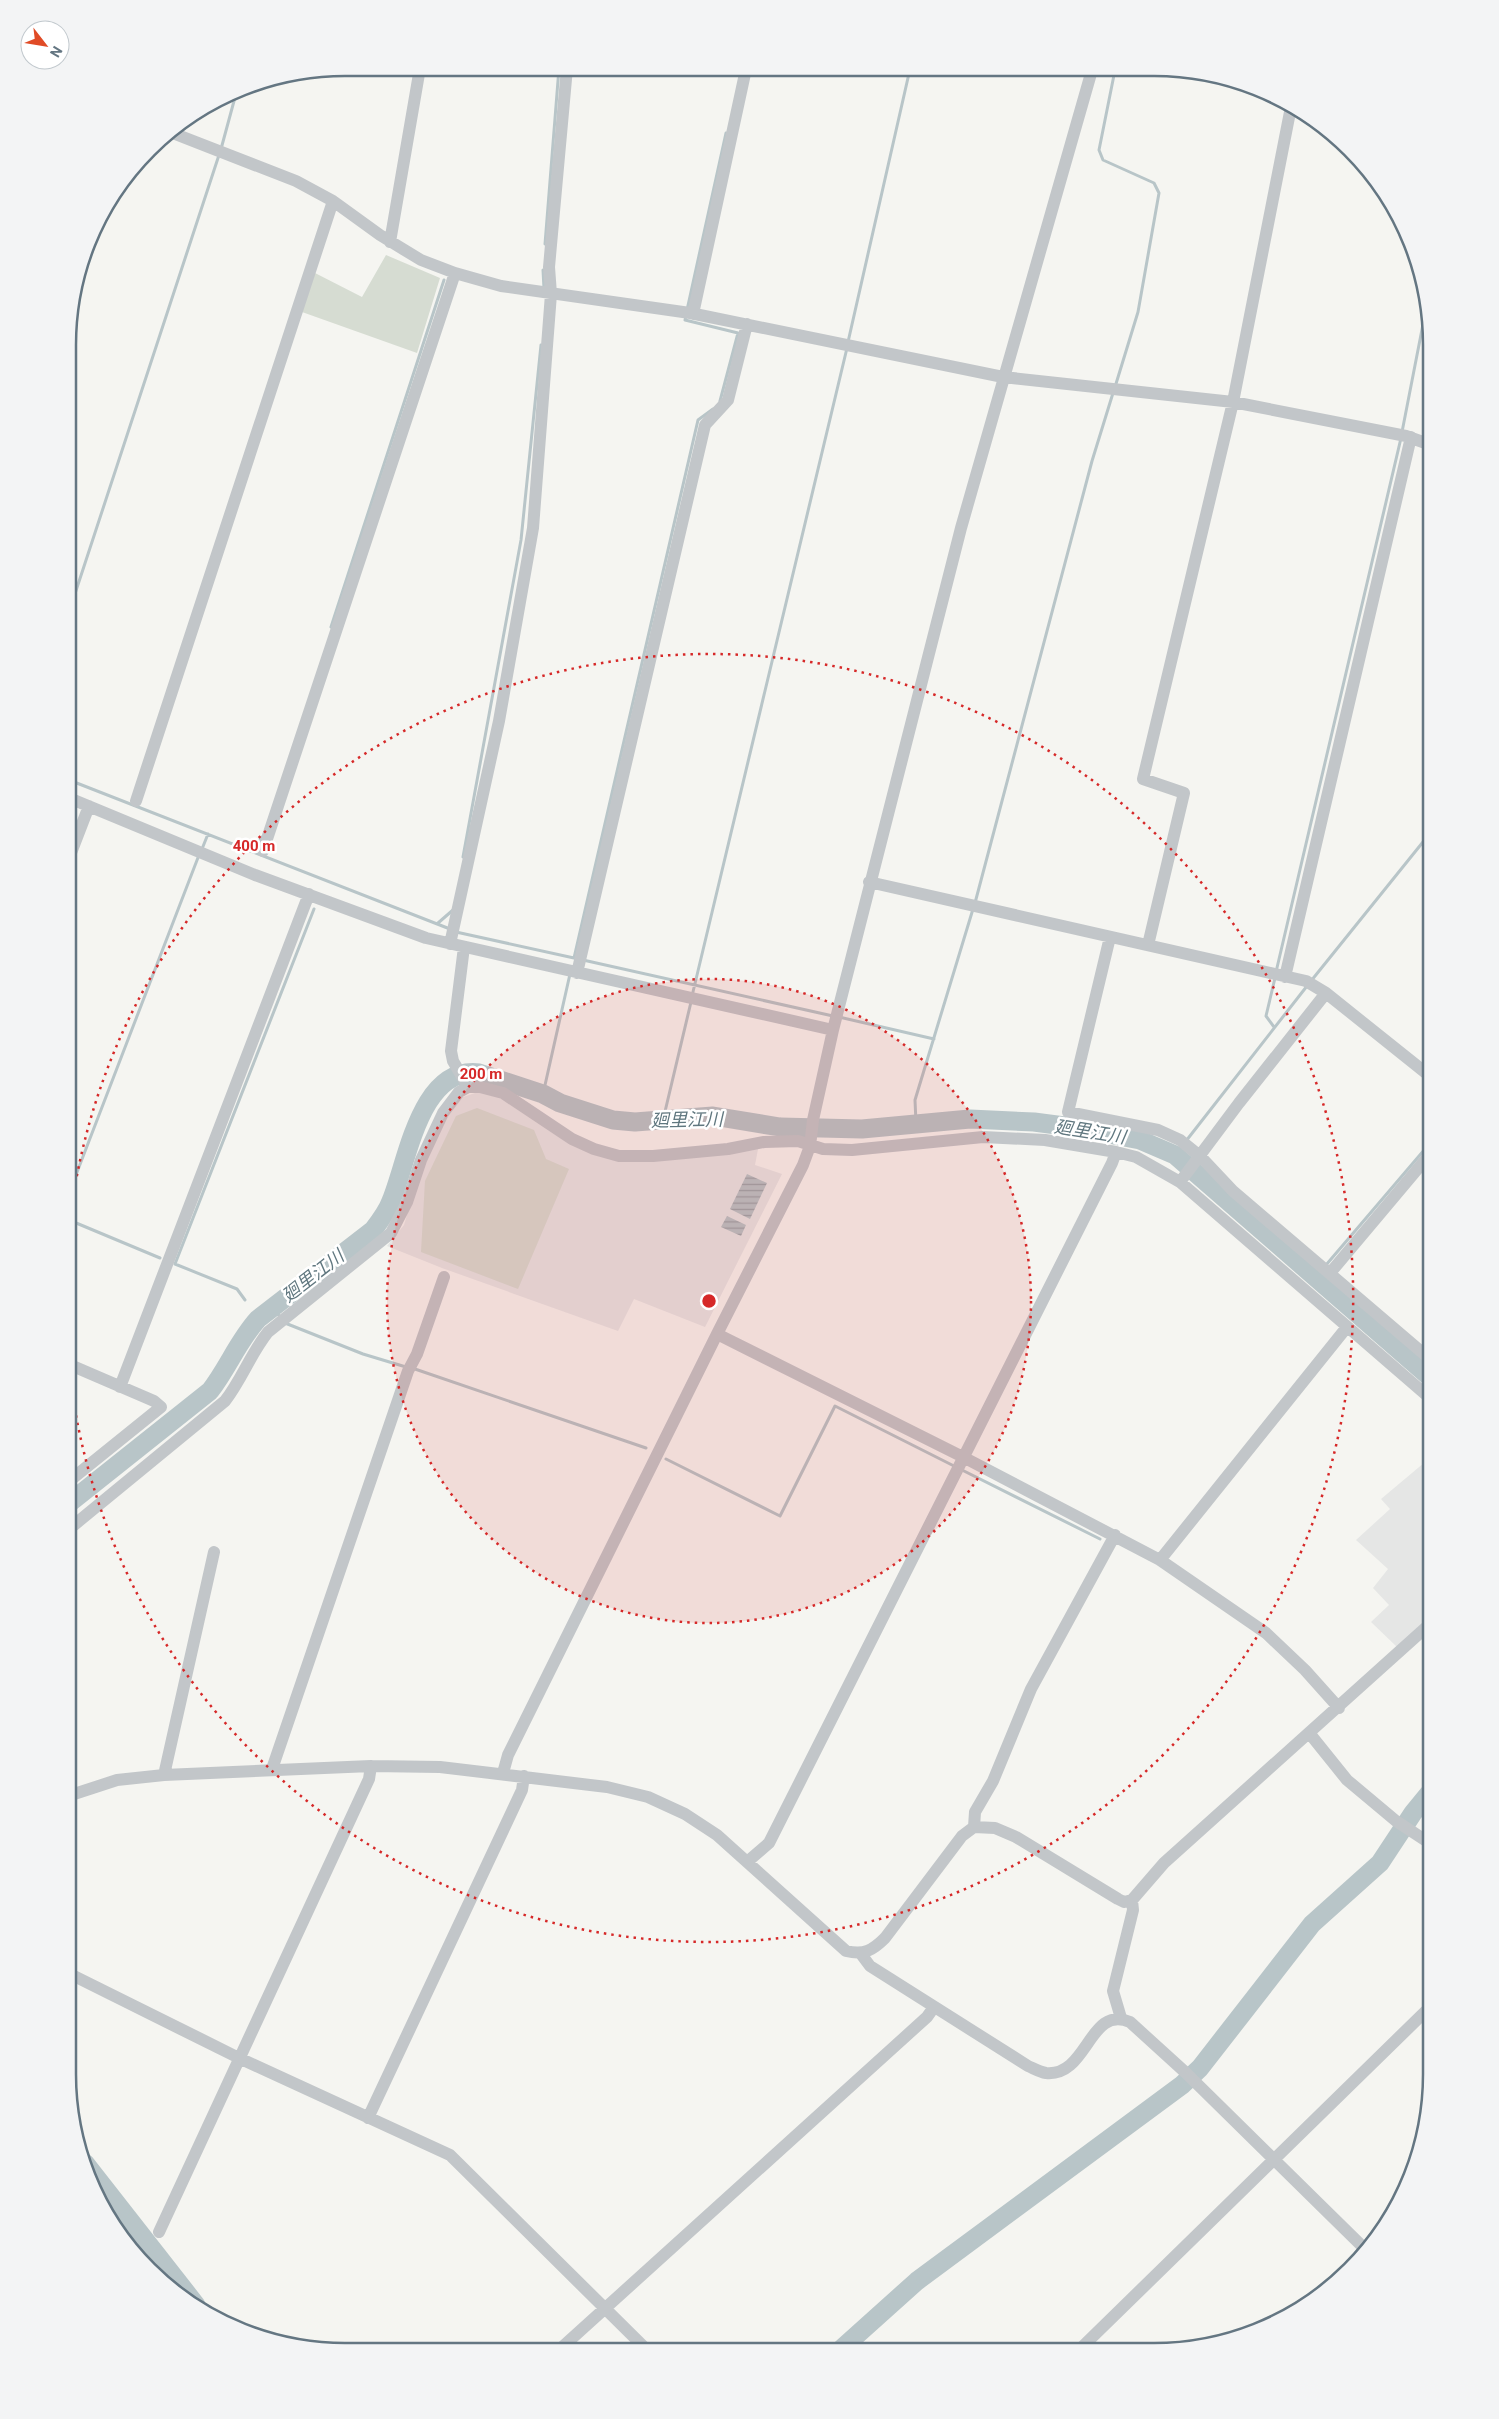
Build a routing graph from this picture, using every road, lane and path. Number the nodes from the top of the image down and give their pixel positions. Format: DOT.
graph roads {
  1 [pos="419,76"];
  2 [pos="566,76"];
  3 [pos="744,76"];
  4 [pos="1090,76"];
  5 [pos="1290,113"];
  6 [pos="178,135"];
  7 [pos="334,202"];
  8 [pos="390,242"];
  9 [pos="455,273"];
  10 [pos="546,293"];
  11 [pos="689,313"];
  12 [pos="747,324"];
  13 [pos="1003,377"];
  14 [pos="1233,402"];
  15 [pos="1405,436"];
  16 [pos="1423,442"];
  17 [pos="76,801"];
  18 [pos="136,801"];
  19 [pos="89,806"];
  20 [pos="76,840"];
  21 [pos="263,851"];
  22 [pos="869,882"];
  23 [pos="310,894"];
  24 [pos="452,935"];
  25 [pos="1110,936"];
  26 [pos="1148,945"];
  27 [pos="464,947"];
  28 [pos="576,967"];
  29 [pos="1279,976"];
  30 [pos="1322,990"];
  31 [pos="835,1021"];
  32 [pos="1423,1067"];
  33 [pos="468,1087"];
  34 [pos="810,1143"];
  35 [pos="1116,1152"];
  36 [pos="1200,1159"];
  37 [pos="1423,1162"];
  38 [pos="1182,1179"];
  39 [pos="1326,1269"];
  40 [pos="444,1277"];
  41 [pos="1347,1327"];
  42 [pos="717,1334"];
  43 [pos="1423,1353"];
  44 [pos="76,1368"];
  45 [pos="120,1387"];
  46 [pos="1423,1392"];
  47 [pos="959,1464"];
  48 [pos="76,1476"];
  49 [pos="76,1523"];
  50 [pos="1115,1534"];
  51 [pos="214,1552"];
  52 [pos="1160,1560"];
  53 [pos="1423,1631"];
  54 [pos="1339,1708"];
  55 [pos="1310,1734"];
  56 [pos="371,1766"];
  57 [pos="272,1769"];
  58 [pos="503,1773"];
  59 [pos="164,1775"];
  60 [pos="524,1776"];
  61 [pos="76,1793"];
  62 [pos="974,1826"];
  63 [pos="1423,1839"];
  64 [pos="747,1862"];
  65 [pos="1132,1900"];
  66 [pos="861,1954"];
  67 [pos="76,1977"];
  68 [pos="934,2007"];
  69 [pos="1423,2014"];
  70 [pos="1121,2018"];
  71 [pos="239,2058"];
  72 [pos="368,2118"];
  73 [pos="1274,2159"];
  74 [pos="159,2232"];
  75 [pos="1361,2245"];
  76 [pos="605,2308"];
  77 [pos="567,2343"];
  78 [pos="640,2343"];
  79 [pos="1086,2343"];
  1 -- 8 [label="street"];
  2 -- 10 [label="street"];
  3 -- 11 [label="street"];
  4 -- 13 [label="street"];
  5 -- 14 [label="street"];
  6 -- 7 [label="street"];
  7 -- 8 [label="street"];
  7 -- 18 [label="street"];
  8 -- 9 [label="street"];
  9 -- 10 [label="street"];
  9 -- 21 [label="street"];
  10 -- 11 [label="street"];
  10 -- 24 [label="street"];
  11 -- 12 [label="street"];
  12 -- 13 [label="street"];
  12 -- 28 [label="street"];
  13 -- 14 [label="street"];
  13 -- 22 [label="street"];
  14 -- 15 [label="street"];
  14 -- 26 [label="street"];
  15 -- 16 [label="street"];
  15 -- 29 [label="street"];
  17 -- 19 [label="street"];
  19 -- 20 [label="street"];
  19 -- 23 [label="street"];
  22 -- 25 [label="street"];
  22 -- 31 [label="street"];
  23 -- 24 [label="street"];
  23 -- 45 [label="street"];
  24 -- 27 [label="street"];
  25 -- 26 [label="street"];
  25 -- 36 [label="street"];
  26 -- 29 [label="street"];
  27 -- 28 [label="street"];
  27 -- 33 [label="street"];
  28 -- 31 [label="street"];
  29 -- 30 [label="street"];
  30 -- 32 [label="street"];
  30 -- 36 [label="street"];
  31 -- 34 [label="street"];
  33 -- 34 [label="street"];
  33 -- 49 [label="street"];
  34 -- 35 [label="street"];
  34 -- 42 [label="street"];
  35 -- 38 [label="street"];
  35 -- 47 [label="street"];
  36 -- 38 [label="street"];
  36 -- 39 [label="street"];
  37 -- 39 [label="street"];
  38 -- 41 [label="street"];
  39 -- 43 [label="street"];
  40 -- 57 [label="street"];
  41 -- 46 [label="street"];
  41 -- 52 [label="street"];
  42 -- 47 [label="street"];
  42 -- 58 [label="street"];
  44 -- 45 [label="street"];
  45 -- 48 [label="street"];
  47 -- 50 [label="street"];
  47 -- 64 [label="street"];
  50 -- 52 [label="street"];
  50 -- 62 [label="street"];
  51 -- 59 [label="street"];
  52 -- 54 [label="street"];
  53 -- 54 [label="street"];
  54 -- 55 [label="street"];
  55 -- 63 [label="street"];
  55 -- 65 [label="street"];
  56 -- 57 [label="street"];
  56 -- 58 [label="street"];
  56 -- 71 [label="street"];
  57 -- 59 [label="street"];
  58 -- 60 [label="street"];
  59 -- 61 [label="street"];
  60 -- 64 [label="street"];
  60 -- 72 [label="street"];
  62 -- 65 [label="street"];
  62 -- 66 [label="street"];
  64 -- 66 [label="street"];
  65 -- 70 [label="street"];
  66 -- 68 [label="street"];
  67 -- 71 [label="street"];
  68 -- 70 [label="street"];
  68 -- 76 [label="street"];
  69 -- 73 [label="street"];
  70 -- 73 [label="street"];
  71 -- 72 [label="street"];
  71 -- 74 [label="street"];
  72 -- 76 [label="street"];
  73 -- 75 [label="street"];
  73 -- 79 [label="street"];
  76 -- 77 [label="street"];
  76 -- 78 [label="street"];
}
